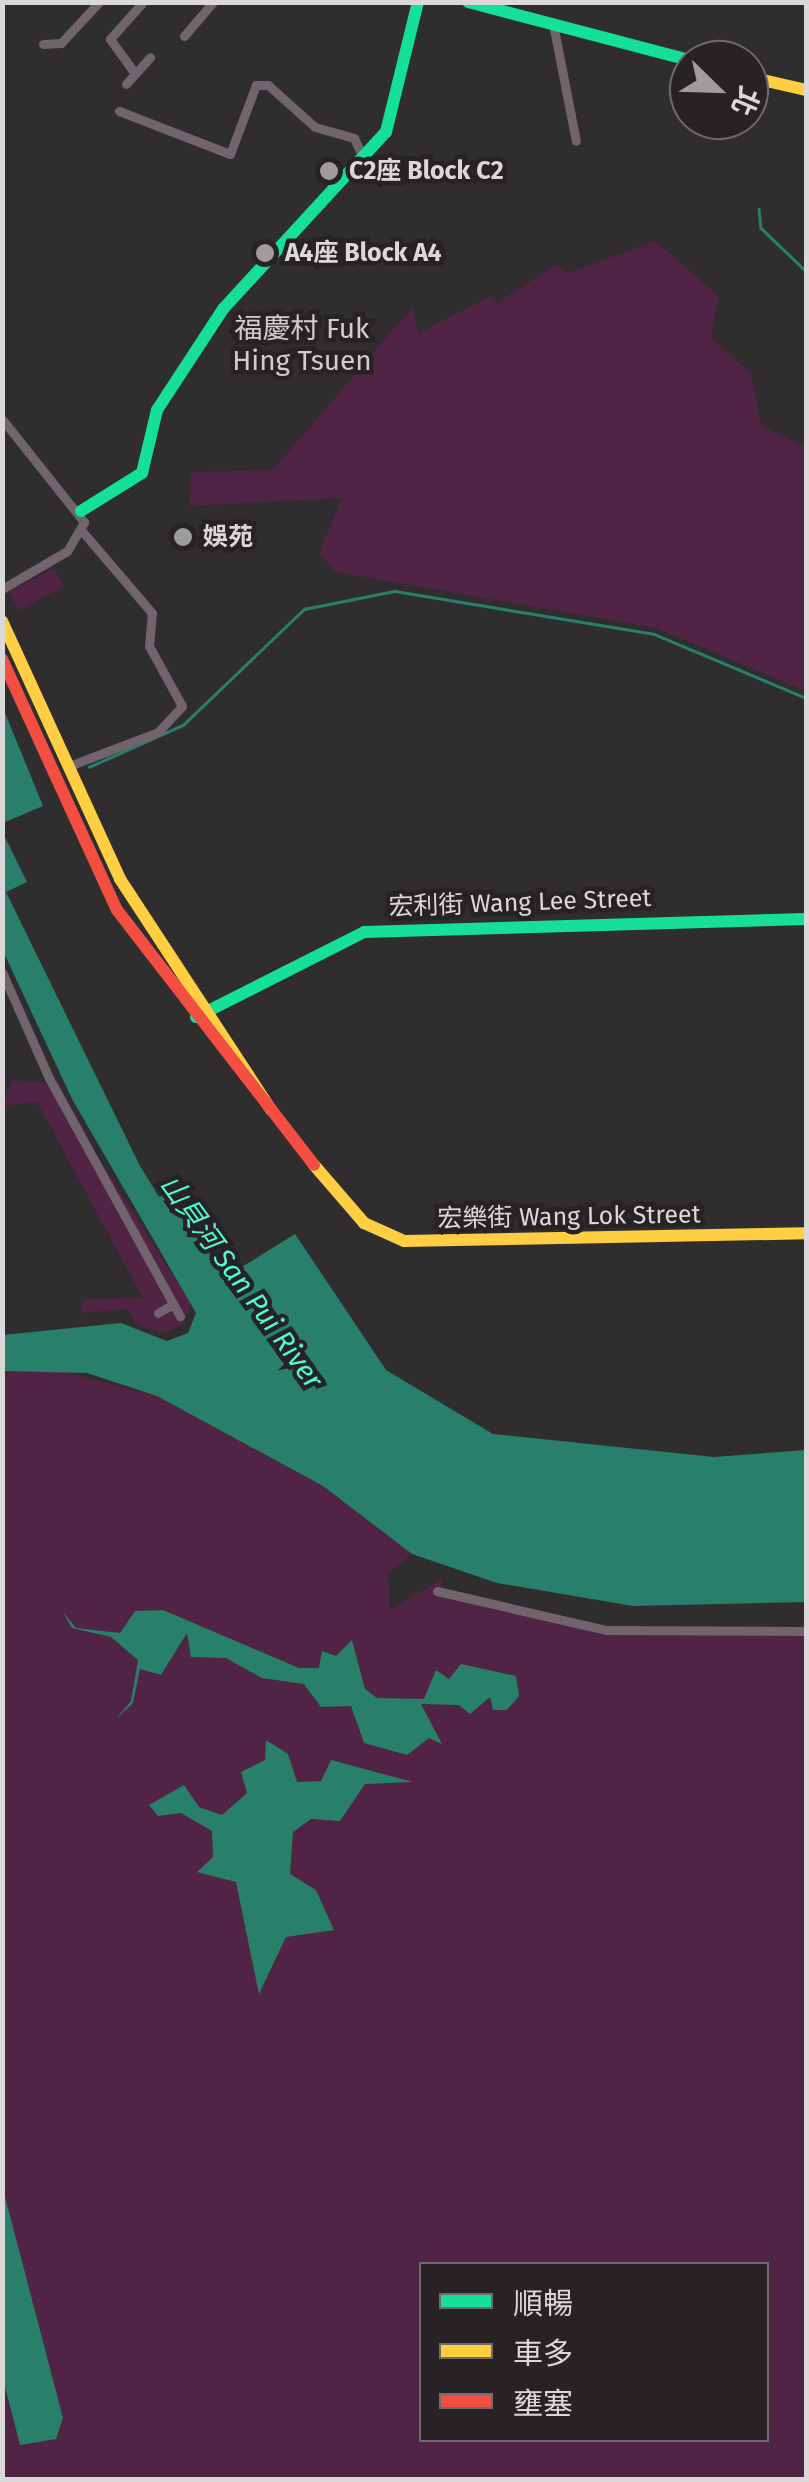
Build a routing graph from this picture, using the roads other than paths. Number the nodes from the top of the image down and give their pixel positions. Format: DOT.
graph roads {
  1 [pos="99,2"];
  2 [pos="143,2"];
  3 [pos="212,2"];
  4 [pos="418,2"];
  5 [pos="468,2"];
  6 [pos="552,24"];
  7 [pos="184,36"];
  8 [pos="43,44"];
  9 [pos="669,55"];
  10 [pos="150,57"];
  11 [pos="134,72"];
  12 [pos="769,81"];
  13 [pos="126,84"];
  14 [pos="806,90"];
  15 [pos="120,111"];
  16 [pos="576,141"];
  17 [pos="364,157"];
  18 [pos="2,419"];
  19 [pos="80,511"];
  20 [pos="82,531"];
  21 [pos="2,589"];
  22 [pos="2,621"];
  23 [pos="2,658"];
  24 [pos="68,766"];
  25 [pos="806,919"];
  26 [pos="2,972"];
  27 [pos="209,1010"];
  28 [pos="196,1018"];
  29 [pos="271,1110"];
  30 [pos="806,1233"];
  31 [pos="174,1304"];
  32 [pos="158,1314"];
  33 [pos="180,1316"];
  34 [pos="437,1592"];
  35 [pos="806,1631"];
  1 -- 8 [label="street"];
  2 -- 11 [label="street"];
  3 -- 7 [label="street"];
  4 -- 17 [label="street"];
  5 -- 6 [label="street"];
  6 -- 9 [label="street"];
  6 -- 16 [label="street"];
  10 -- 11 [label="street"];
  11 -- 13 [label="street"];
  12 -- 14 [label="street"];
  15 -- 17 [label="street"];
  17 -- 19 [label="street"];
  18 -- 19 [label="street"];
  19 -- 20 [label="street"];
  20 -- 21 [label="street"];
  20 -- 24 [label="street"];
  22 -- 24 [label="street, 宏樂街 Wang Lok Street"];
  23 -- 28 [label="street, 宏樂街 Wang Lok Street"];
  24 -- 27 [label="street, 宏樂街 Wang Lok Street"];
  25 -- 27 [label="street, 宏利街 Wang Lee Street"];
  26 -- 31 [label="street"];
  27 -- 28 [label="street, 宏利街 Wang Lee Street"];
  27 -- 29 [label="street, 宏樂街 Wang Lok Street"];
  28 -- 29 [label="street, 宏樂街 Wang Lok Street"];
  29 -- 30 [label="street, 宏樂街 Wang Lok Street"];
  31 -- 32 [label="street"];
  31 -- 33 [label="street"];
  34 -- 35 [label="street"];
}
